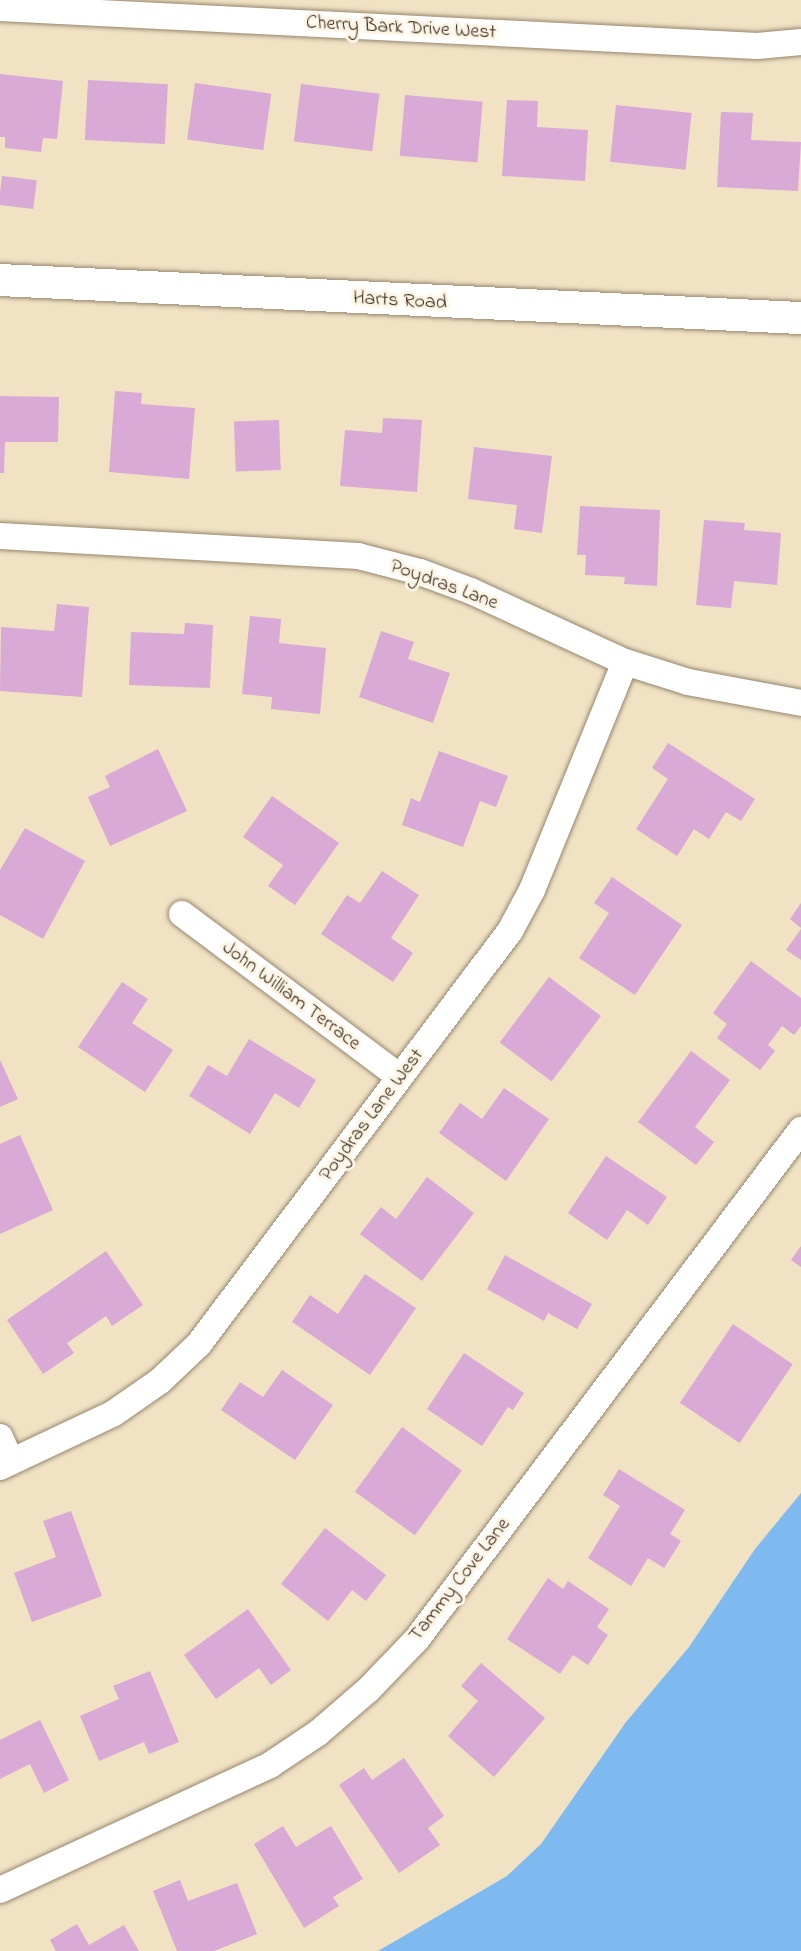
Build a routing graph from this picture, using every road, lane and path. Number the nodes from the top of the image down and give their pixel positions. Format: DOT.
graph roads {
  1 [pos="0,8"];
  2 [pos="801,42"];
  3 [pos="0,280"];
  4 [pos="801,318"];
  5 [pos="0,536"];
  6 [pos="625,662"];
  7 [pos="801,703"];
  8 [pos="182,914"];
  9 [pos="400,1077"];
  10 [pos="801,1130"];
  11 [pos="0,1437"];
  12 [pos="6,1464"];
  13 [pos="0,1890"];
  1 -- 2 [label="street, Cherry Bark Drive West"];
  3 -- 4 [label="street, Harts Road"];
  5 -- 6 [label="street, Poydras Lane"];
  6 -- 7 [label="street, Poydras Lane"];
  6 -- 9 [label="street, Poydras Lane West"];
  8 -- 9 [label="street, John William Terrace"];
  9 -- 12 [label="street, Poydras Lane West"];
  10 -- 13 [label="street, Tammy Cove Lane"];
  11 -- 12 [label="street"];
}
